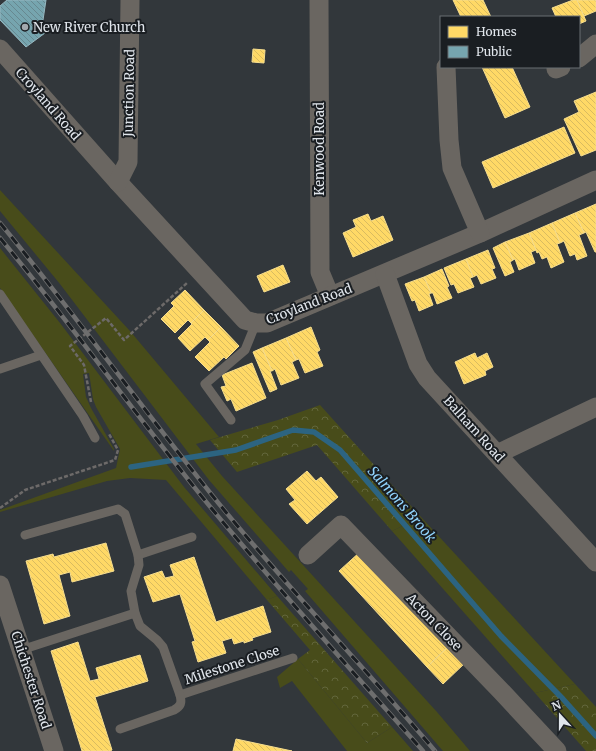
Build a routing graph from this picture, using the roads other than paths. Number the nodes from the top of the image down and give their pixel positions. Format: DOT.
graph roads {
  1 [pos="130,0"];
  2 [pos="318,0"];
  3 [pos="596,44"];
  4 [pos="0,49"];
  5 [pos="580,57"];
  6 [pos="446,68"];
  7 [pos="596,180"];
  8 [pos="118,182"];
  9 [pos="480,233"];
  10 [pos="385,274"];
  11 [pos="0,294"];
  12 [pos="330,296"];
  13 [pos="256,323"];
  14 [pos="41,355"];
  15 [pos="0,369"];
  16 [pos="596,407"];
  17 [pos="231,420"];
  18 [pos="95,438"];
  19 [pos="497,454"];
  20 [pos="25,535"];
  21 [pos="192,537"];
  22 [pos="138,555"];
  23 [pos="308,555"];
  24 [pos="596,562"];
  25 [pos="0,585"];
  26 [pos="135,612"];
  27 [pos="21,650"];
  28 [pos="293,658"];
  29 [pos="180,695"];
  30 [pos="120,729"];
  31 [pos="54,751"];
  32 [pos="557,751"];
  1 -- 8 [label="street, Junction Road"];
  2 -- 12 [label="street, Kenwood Road"];
  3 -- 5 [label="street"];
  4 -- 8 [label="street, Croyland Road"];
  6 -- 9 [label="street"];
  7 -- 9 [label="street, Croyland Road"];
  8 -- 13 [label="street, Croyland Road"];
  9 -- 10 [label="street, Croyland Road"];
  10 -- 12 [label="street, Croyland Road"];
  10 -- 19 [label="street, Balham Road"];
  11 -- 14 [label="lane"];
  12 -- 13 [label="street, Croyland Road"];
  13 -- 17 [label="lane"];
  14 -- 15 [label="lane"];
  14 -- 18 [label="lane"];
  16 -- 19 [label="street"];
  19 -- 24 [label="street, Balham Road"];
  20 -- 22 [label="lane"];
  21 -- 22 [label="lane"];
  22 -- 26 [label="lane, Milestone Close"];
  23 -- 32 [label="street, Acton Close"];
  25 -- 27 [label="street, Chichester Road"];
  26 -- 27 [label="lane"];
  26 -- 29 [label="lane, Milestone Close"];
  27 -- 31 [label="street, Chichester Road"];
  28 -- 29 [label="lane, Milestone Close"];
  29 -- 30 [label="lane"];
}
